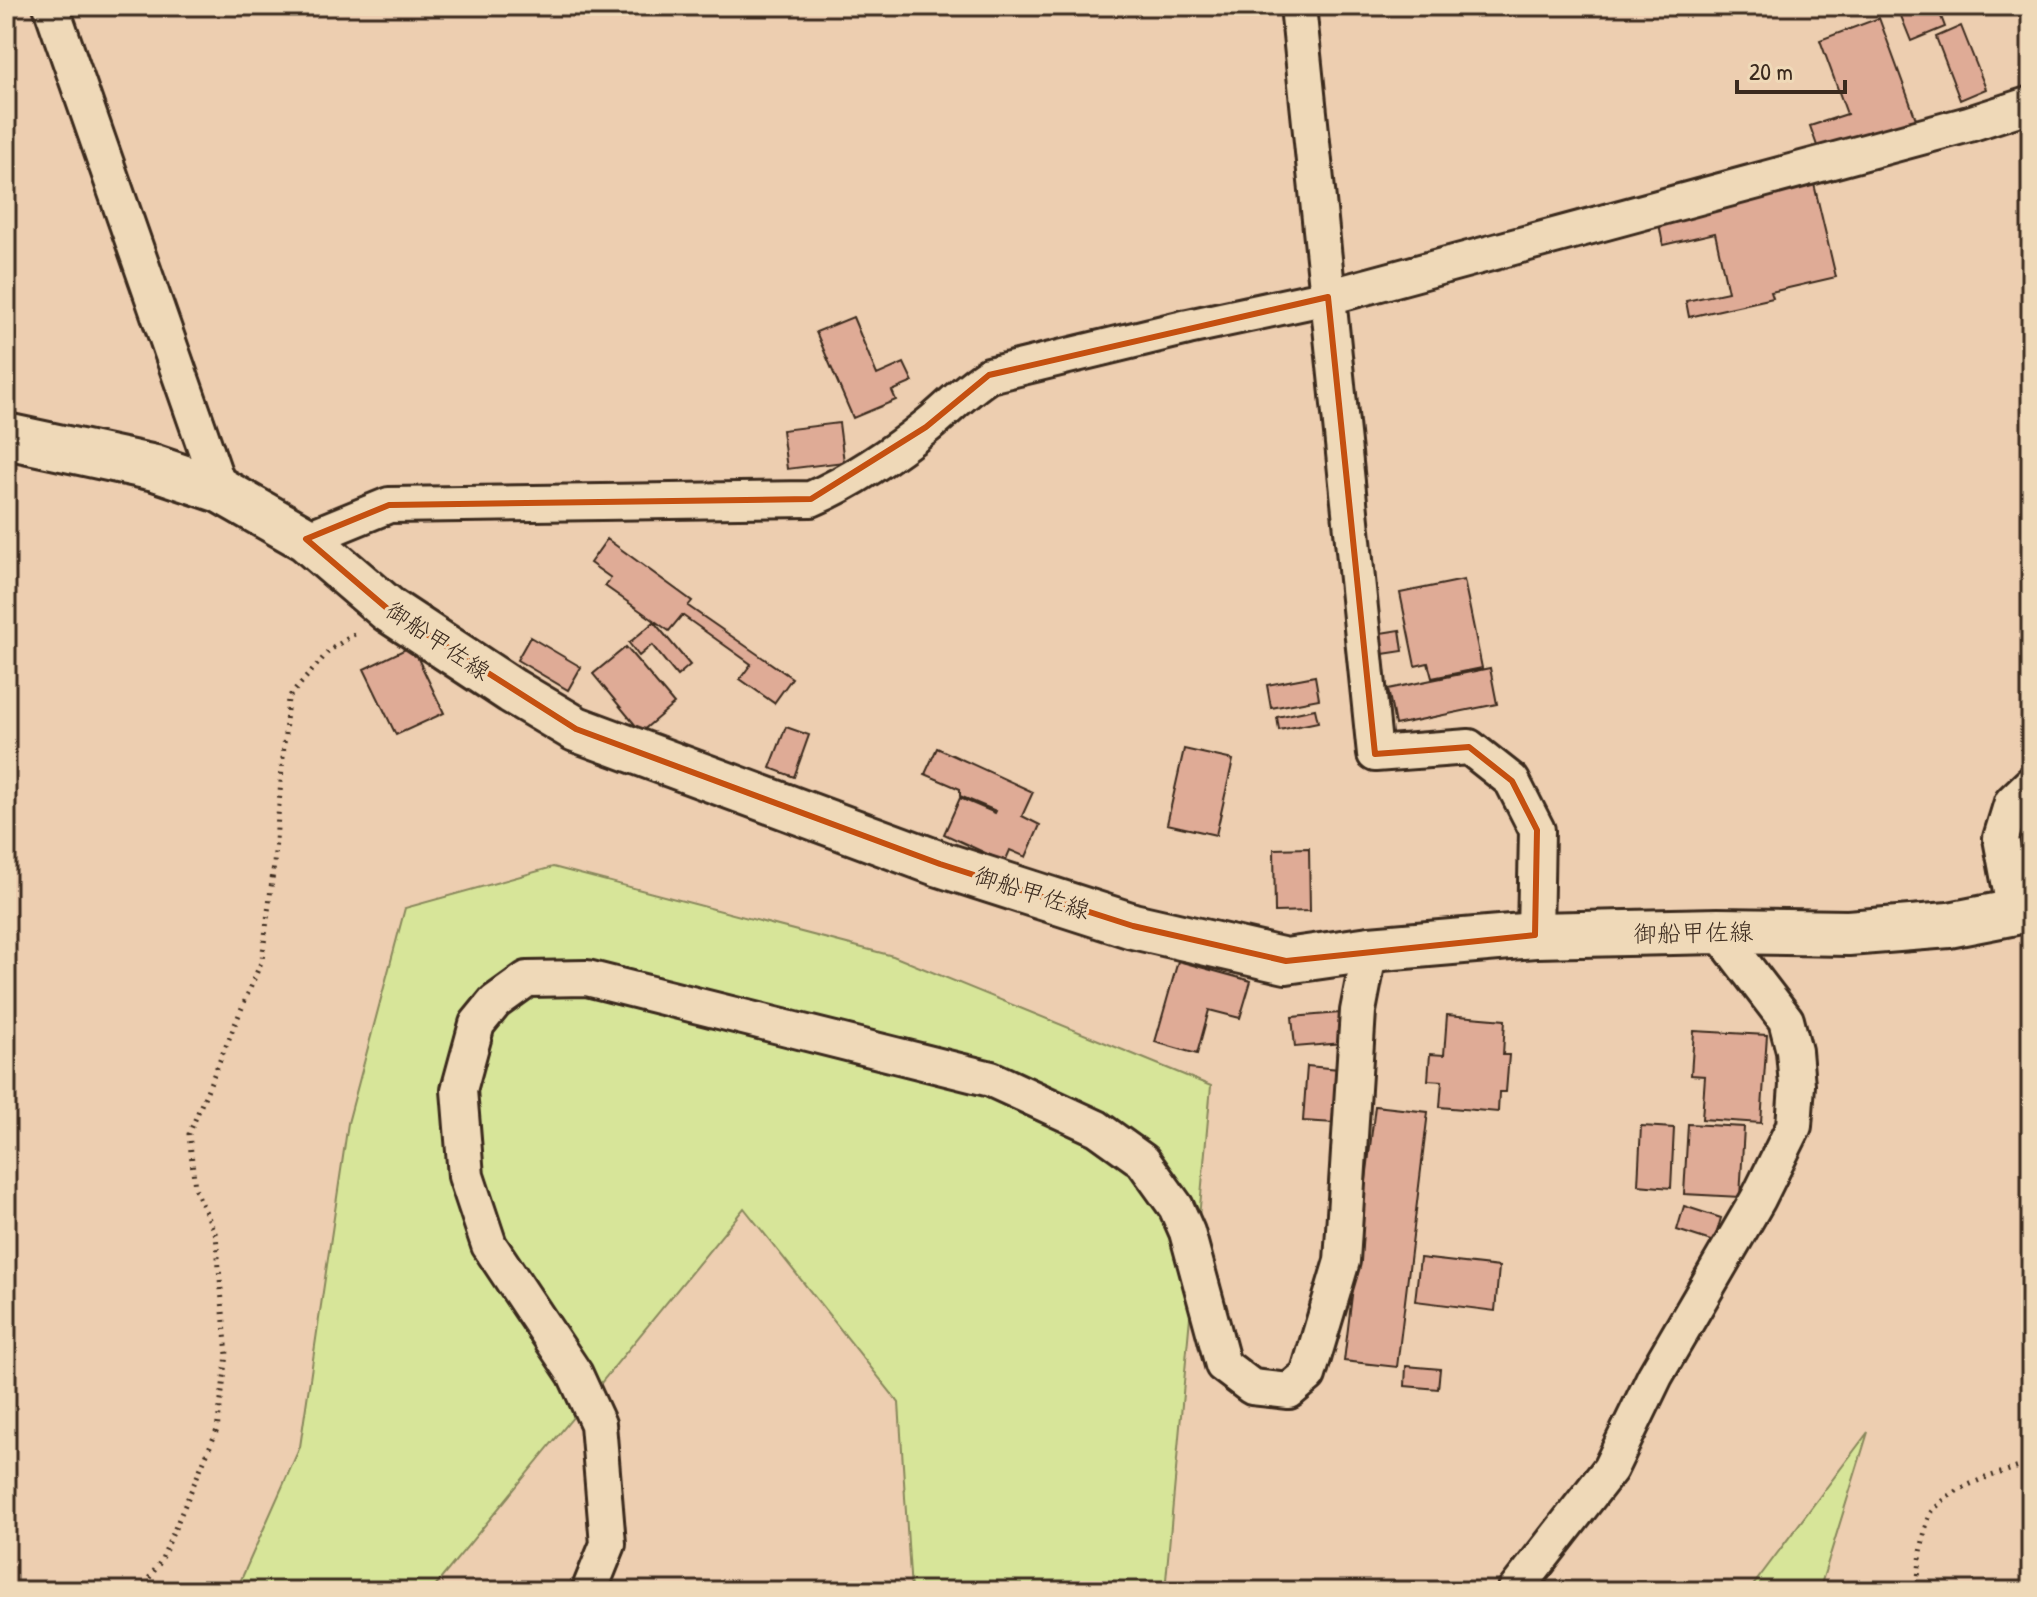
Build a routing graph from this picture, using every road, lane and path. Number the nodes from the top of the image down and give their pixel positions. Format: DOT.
graph roads {
  1 [pos="51,6"];
  2 [pos="1298,6"];
  3 [pos="2031,104"];
  4 [pos="1328,297"];
  5 [pos="6,436"];
  6 [pos="220,490"];
  7 [pos="306,539"];
  8 [pos="389,610"];
  9 [pos="2031,784"];
  10 [pos="2023,911"];
  11 [pos="1718,931"];
  12 [pos="1535,935"];
  13 [pos="1370,949"];
  14 [pos="2031,1463"];
  15 [pos="140,1591"];
  16 [pos="589,1591"];
  17 [pos="1515,1591"];
  18 [pos="1917,1591"];
  1 -- 6 [label="street"];
  2 -- 4 [label="street"];
  3 -- 4 [label="street"];
  4 -- 7 [label="street"];
  4 -- 12 [label="street"];
  5 -- 6 [label="main road, 御船甲佐線"];
  6 -- 7 [label="main road, 御船甲佐線"];
  7 -- 8 [label="main road, 御船甲佐線"];
  8 -- 13 [label="main road, 御船甲佐線"];
  8 -- 15 [label="path"];
  9 -- 10 [label="street, 御船甲佐線"];
  10 -- 11 [label="main road, 御船甲佐線"];
  11 -- 12 [label="main road, 御船甲佐線"];
  11 -- 17 [label="street"];
  12 -- 13 [label="main road, 御船甲佐線"];
  13 -- 16 [label="street"];
  14 -- 18 [label="path"];
}
